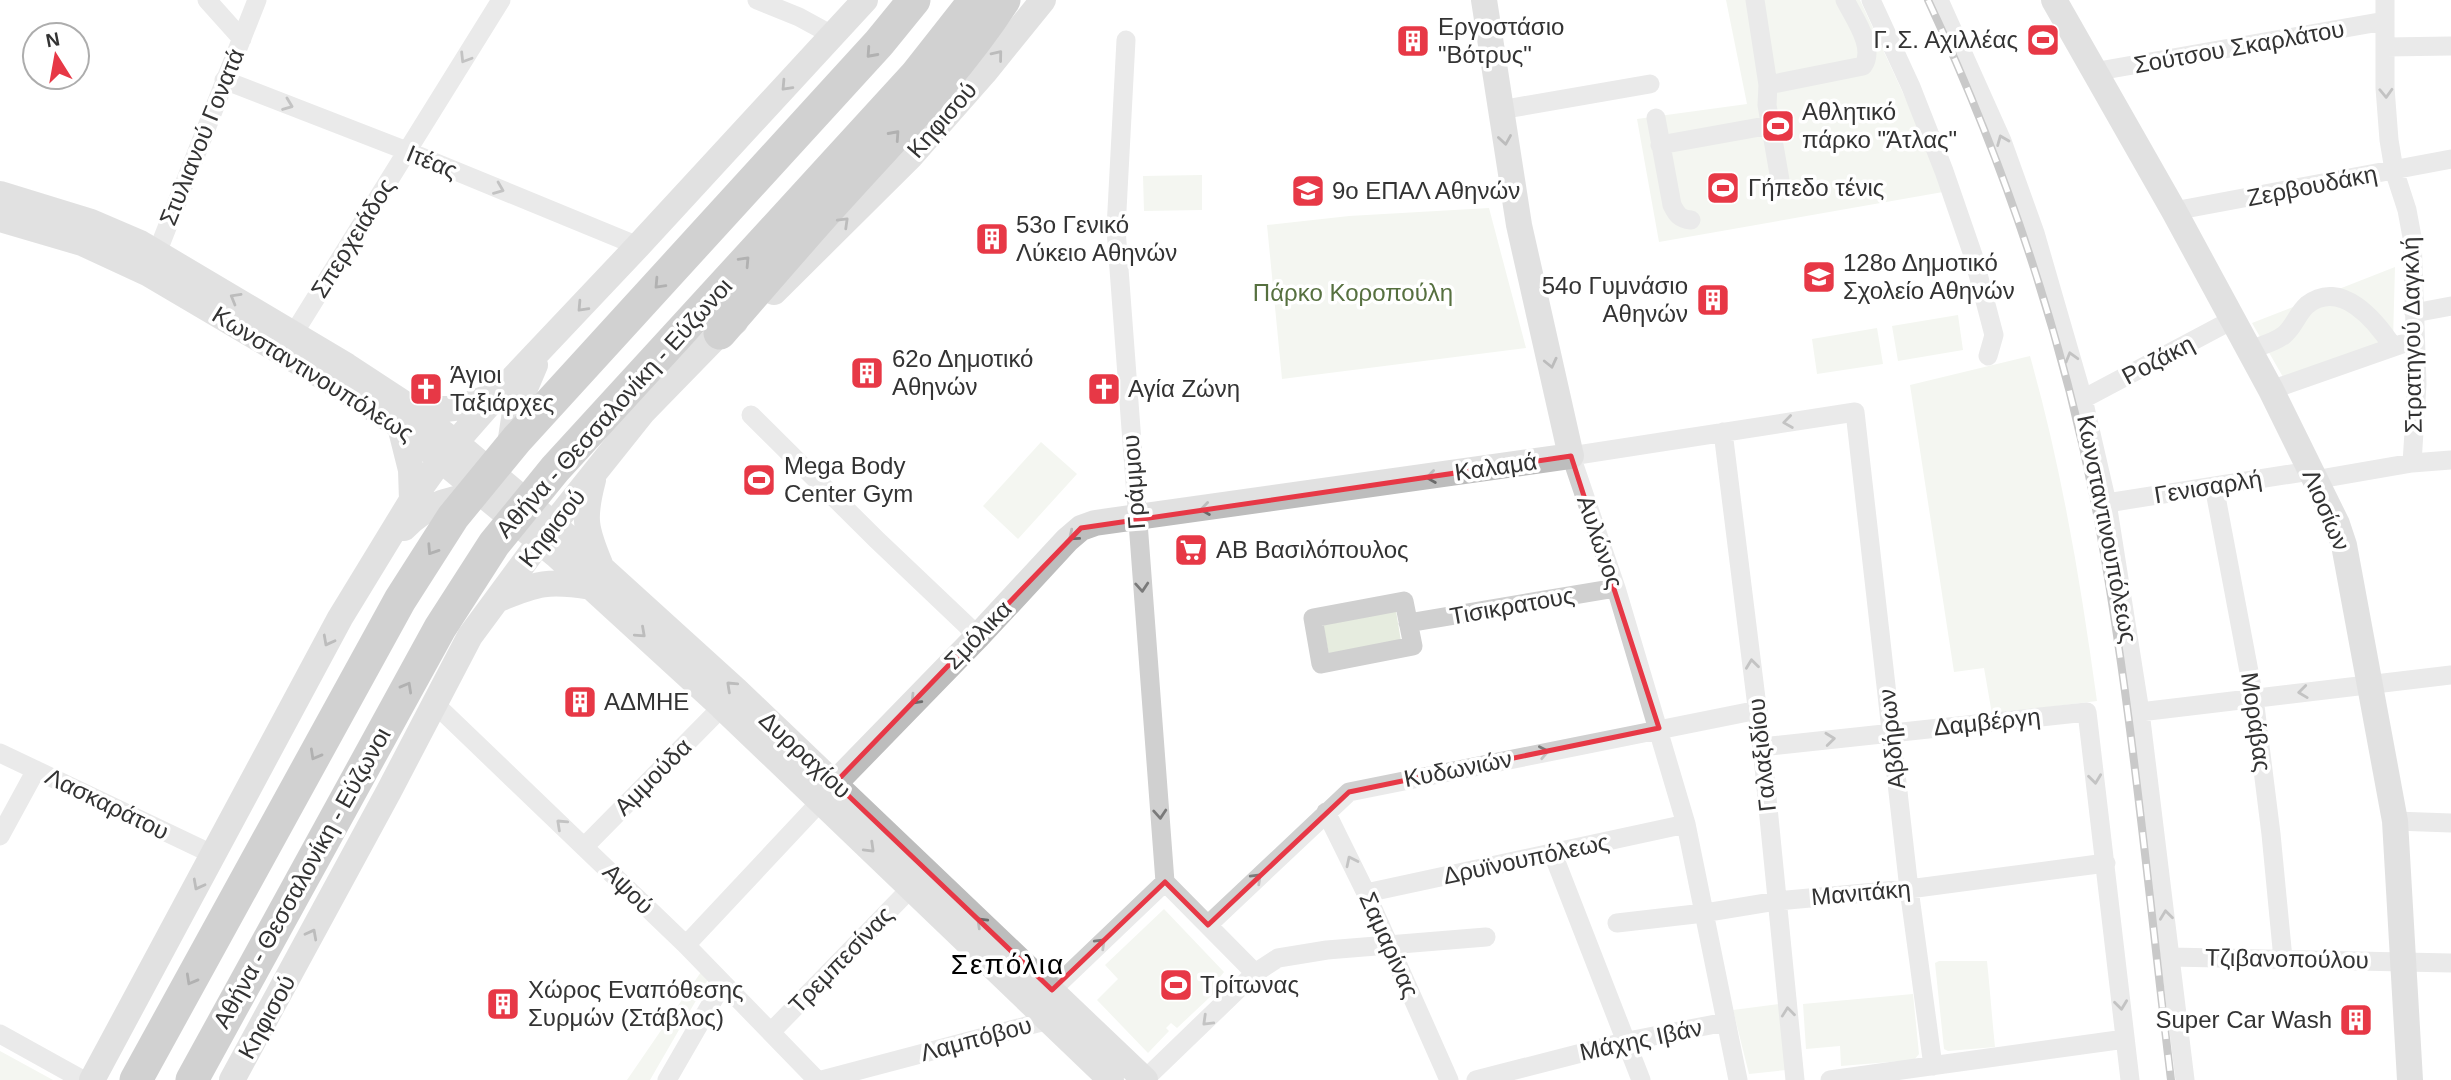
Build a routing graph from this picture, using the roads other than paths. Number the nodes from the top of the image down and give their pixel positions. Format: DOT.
graph roads {
  1 [pos="207,0"];
  2 [pos="257,0"];
  3 [pos="501,0"];
  4 [pos="757,0"];
  5 [pos="865,0"];
  6 [pos="914,0"];
  7 [pos="975,0"];
  8 [pos="1004,0"];
  9 [pos="1043,0"];
  10 [pos="1484,0"];
  11 [pos="1755,0"];
  12 [pos="1846,0"];
  13 [pos="1871,0"];
  14 [pos="1939,0"];
  15 [pos="2054,0"];
  16 [pos="2385,0"];
  17 [pos="2385,21"];
  18 [pos="832,35"];
  19 [pos="242,39"];
  20 [pos="1126,40"];
  21 [pos="2451,46"];
  22 [pos="2386,47"];
  23 [pos="2094,72"];
  24 [pos="224,80"];
  25 [pos="1650,84"];
  26 [pos="1769,85"];
  27 [pos="1500,110"];
  28 [pos="1656,118"];
  29 [pos="1770,125"];
  30 [pos="1660,145"];
  31 [pos="407,151"];
  32 [pos="2451,159"];
  33 [pos="2394,170"];
  34 [pos="1780,180"];
  35 [pos="0,194"];
  36 [pos="2174,211"];
  37 [pos="0,219"];
  38 [pos="1691,220"];
  39 [pos="638,247"];
  40 [pos="153,263"];
  41 [pos="2451,306"];
  42 [pos="2414,313"];
  43 [pos="2232,320"];
  44 [pos="293,333"];
  45 [pos="720,333"];
  46 [pos="2415,340"];
  47 [pos="545,346"];
  48 [pos="2393,348"];
  49 [pos="2249,350"];
  50 [pos="1988,356"];
  51 [pos="2271,390"];
  52 [pos="499,393"];
  53 [pos="2083,399"];
  54 [pos="1855,412"];
  55 [pos="403,415"];
  56 [pos="751,415"];
  57 [pos="629,430"];
  58 [pos="1723,432"];
  59 [pos="448,450"];
  60 [pos="1571,456"];
  61 [pos="2451,460"];
  62 [pos="2412,463"];
  63 [pos="595,475"];
  64 [pos="2312,475"];
  65 [pos="2214,486"];
  66 [pos="512,490"];
  67 [pos="481,495"];
  68 [pos="412,500"];
  69 [pos="2107,503"];
  70 [pos="1137,519"];
  71 [pos="547,533"];
  72 [pos="374,561"];
  73 [pos="596,578"];
  74 [pos="1616,588"];
  75 [pos="497,600"];
  76 [pos="1408,624"];
  77 [pos="470,636"];
  78 [pos="978,636"];
  79 [pos="2451,675"];
  80 [pos="2371,683"];
  81 [pos="2254,698"];
  82 [pos="434,703"];
  83 [pos="722,707"];
  84 [pos="1758,710"];
  85 [pos="2140,712"];
  86 [pos="1659,728"];
  87 [pos="1891,732"];
  88 [pos="1762,747"];
  89 [pos="0,752"];
  90 [pos="36,770"];
  91 [pos="828,792"];
  92 [pos="1326,811"];
  93 [pos="2395,821"];
  94 [pos="2451,823"];
  95 [pos="1686,824"];
  96 [pos="0,836"];
  97 [pos="585,846"];
  98 [pos="1553,854"];
  99 [pos="214,855"];
  100 [pos="2106,863"];
  101 [pos="1165,882"];
  102 [pos="911,888"];
  103 [pos="1909,889"];
  104 [pos="1366,893"];
  105 [pos="1777,901"];
  106 [pos="1704,914"];
  107 [pos="1617,923"];
  108 [pos="1208,925"];
  109 [pos="1486,937"];
  110 [pos="686,945"];
  111 [pos="1390,945"];
  112 [pos="2171,957"];
  113 [pos="2283,959"];
  114 [pos="2403,961"];
  115 [pos="2451,963"];
  116 [pos="1255,973"];
  117 [pos="723,984"];
  118 [pos="1052,990"];
  119 [pos="1049,1020"];
  120 [pos="1726,1022"];
  121 [pos="771,1032"];
  122 [pos="0,1034"];
  123 [pos="2125,1039"];
  124 [pos="1628,1041"];
  125 [pos="1933,1066"];
  126 [pos="83,1080"];
  127 [pos="92,1080"];
  128 [pos="136,1080"];
  129 [pos="192,1080"];
  130 [pos="232,1080"];
  131 [pos="667,1080"];
  132 [pos="819,1080"];
  133 [pos="1111,1080"];
  134 [pos="1144,1080"];
  135 [pos="1449,1080"];
  136 [pos="1476,1080"];
  137 [pos="1641,1080"];
  138 [pos="1738,1080"];
  139 [pos="1795,1080"];
  140 [pos="1830,1080"];
  141 [pos="2130,1080"];
  142 [pos="2185,1080"];
  143 [pos="2410,1080"];
  1 -- 19 [label="street"];
  2 -- 19 [label="street, Στυλιανού Γονατά"];
  3 -- 31 [label="street, Σπερχειάδος, one-way"];
  4 -- 18 [label="street"];
  5 -- 18 [label="main road"];
  6 -- 128 [label="highway, Αθήνα - Θεσσαλονίκη - Εύζωνοι, one-way"];
  129 -- 7 [label="highway, Αθήνα - Θεσσαλονίκη - Εύζωνοι, one-way"];
  45 -- 8 [label="highway, one-way"];
  45 -- 9 [label="main road, Κηφισού, one-way"];
  10 -- 27 [label="main road, Αυλώνος"];
  11 -- 26 [label="street"];
  12 -- 26 [label="street"];
  13 -- 50 [label="street"];
  53 -- 14 [label="street, Κωνσταντινουπόλεως, one-way"];
  15 -- 23 [label="main road, Λιοσίων"];
  16 -- 17 [label="street, Στρατηγού Δαγκλή"];
  17 -- 22 [label="street, Στρατηγού Δαγκλή"];
  17 -- 23 [label="street, Σούτσου Σκαρλάτου"];
  18 -- 39 [label="main road, one-way"];
  19 -- 24 [label="street, Στυλιανού Γονατά"];
  20 -- 70 [label="street, Γράμμου"];
  21 -- 22 [label="street"];
  22 -- 33 [label="street, Στρατηγού Δαγκλή, one-way"];
  23 -- 36 [label="main road, Λιοσίων"];
  24 -- 31 [label="street, Ιτέας, one-way"];
  24 -- 40 [label="street, Στυλιανού Γονατά"];
  25 -- 27 [label="street"];
  26 -- 29 [label="street"];
  27 -- 60 [label="main road, Αυλώνος, one-way"];
  28 -- 30 [label="street"];
  29 -- 30 [label="street"];
  29 -- 34 [label="street"];
  30 -- 38 [label="street"];
  31 -- 39 [label="street, Ιτέας, one-way"];
  31 -- 44 [label="street, Σπερχειάδος"];
  32 -- 33 [label="street, Ζερβουδάκη"];
  33 -- 36 [label="street, Ζερβουδάκη"];
  33 -- 42 [label="street, Στρατηγού Δαγκλή"];
  35 -- 40 [label="main road, Κωνσταντινουπόλεως"];
  36 -- 43 [label="main road, Λιοσίων"];
  37 -- 40 [label="main road, Κωνσταντινουπόλεως"];
  39 -- 47 [label="main road, one-way"];
  44 -- 40 [label="main road, Κωνσταντινουπόλεως, one-way"];
  40 -- 55 [label="main road, Κωνσταντινουπόλεως"];
  41 -- 42 [label="street"];
  42 -- 46 [label="street, Στρατηγού Δαγκλή"];
  43 -- 49 [label="main road, Λιοσίων"];
  43 -- 53 [label="street, Ροζάκη"];
  44 -- 55 [label="main road, Κωνσταντινουπόλεως"];
  45 -- 57 [label="main road, Κηφισού"];
  46 -- 48 [label="street"];
  46 -- 62 [label="street, Στρατηγού Δαγκλή"];
  47 -- 52 [label="main road"];
  47 -- 66 [label="main road"];
  48 -- 49 [label="street"];
  48 -- 51 [label="street"];
  49 -- 51 [label="main road, Λιοσίων"];
  51 -- 64 [label="main road, Λιοσίων"];
  52 -- 55 [label="main road"];
  52 -- 59 [label="main road"];
  53 -- 69 [label="street, Κωνσταντινουπόλεως"];
  54 -- 58 [label="street, Καλαμά, one-way"];
  54 -- 87 [label="street, Αβδήρων"];
  55 -- 59 [label="main road, Κωνσταντινουπόλεως"];
  55 -- 68 [label="main road"];
  56 -- 78 [label="street"];
  57 -- 63 [label="main road, Κηφισού"];
  57 -- 66 [label="main road"];
  58 -- 60 [label="street, Καλαμά"];
  84 -- 58 [label="street, Γαλαξιδίου, one-way"];
  59 -- 66 [label="main road"];
  59 -- 67 [label="main road"];
  59 -- 68 [label="main road"];
  60 -- 70 [label="main road, Καλαμά, one-way"];
  60 -- 74 [label="street, Αυλώνος"];
  61 -- 62 [label="street, Γενισαρλή"];
  62 -- 64 [label="street, Γενισαρλή"];
  63 -- 71 [label="main road, Κηφισού"];
  63 -- 73 [label="main road"];
  64 -- 65 [label="street, Γενισαρλή"];
  64 -- 80 [label="main road, Λιοσίων"];
  65 -- 69 [label="street, Γενισαρλή"];
  65 -- 81 [label="street, Μοράβας"];
  66 -- 67 [label="main road"];
  66 -- 71 [label="main road"];
  67 -- 71 [label="main road"];
  67 -- 72 [label="main road"];
  67 -- 77 [label="main road"];
  68 -- 72 [label="main road"];
  69 -- 85 [label="street, Κωνσταντινουπόλεως"];
  70 -- 78 [label="main road, Σμόλικα, one-way"];
  70 -- 101 [label="street, Γράμμου, one-way"];
  71 -- 73 [label="main road, Δυρραχίου"];
  71 -- 75 [label="main road, Κηφισού"];
  72 -- 99 [label="main road, one-way"];
  73 -- 75 [label="main road"];
  73 -- 83 [label="main road, Δυρραχίου, one-way"];
  91 -- 73 [label="main road, Δυρραχίου, one-way"];
  74 -- 76 [label="street, Τισικρατους"];
  74 -- 86 [label="street, Αυλώνος"];
  75 -- 77 [label="main road, Κηφισού"];
  76 -- 76 [label="street"];
  77 -- 82 [label="main road, Κηφισού"];
  78 -- 91 [label="main road, Σμόλικα, one-way"];
  79 -- 80 [label="street"];
  80 -- 81 [label="street, one-way"];
  80 -- 93 [label="main road, Λιοσίων"];
  81 -- 85 [label="street"];
  81 -- 113 [label="street, Μοράβας"];
  97 -- 82 [label="street, Αψού, one-way"];
  130 -- 82 [label="main road, Κηφισού, one-way"];
  83 -- 91 [label="main road, Δυρραχίου"];
  83 -- 97 [label="street, Αμμούδα"];
  84 -- 86 [label="street, Κυδωνιών"];
  84 -- 88 [label="street, Γαλαξιδίου"];
  112 -- 85 [label="street, Κωνσταντινουπόλεως, one-way"];
  92 -- 86 [label="street, Κυδωνιών, one-way"];
  86 -- 95 [label="street, Αυλώνος"];
  88 -- 87 [label="street, Δαμβέργη, one-way"];
  87 -- 100 [label="street, Δαμβέργη, one-way"];
  87 -- 103 [label="street, Αβδήρων"];
  88 -- 105 [label="street, Γαλαξιδίου"];
  89 -- 90 [label="street, Λασκαράτου"];
  90 -- 96 [label="street"];
  90 -- 99 [label="street, Λασκαράτου"];
  91 -- 102 [label="main road, Δυρραχίου, one-way"];
  91 -- 110 [label="street, Σμόλικα"];
  118 -- 91 [label="main road, Δυρραχίου, one-way"];
  104 -- 92 [label="street, Σαμαρίνας, one-way"];
  108 -- 92 [label="street, Κυδωνιών, one-way"];
  93 -- 94 [label="street"];
  93 -- 114 [label="main road, Λιοσίων"];
  95 -- 98 [label="street, Δρυϊνουπόλεως"];
  95 -- 106 [label="street, Αυλώνος"];
  97 -- 110 [label="street, Αψού"];
  98 -- 104 [label="street, Δρυϊνουπόλεως"];
  98 -- 124 [label="street"];
  99 -- 127 [label="main road, one-way"];
  100 -- 103 [label="street, Μανιτάκη"];
  100 -- 123 [label="street, one-way"];
  101 -- 108 [label="street"];
  118 -- 101 [label="street, one-way"];
  102 -- 119 [label="main road, Δυρραχίου"];
  102 -- 121 [label="street, Τρεμπεσίνας"];
  103 -- 105 [label="street, Μανιτάκη"];
  103 -- 125 [label="street, Αβδήρων"];
  104 -- 111 [label="street, Σαμαρίνας"];
  105 -- 106 [label="street, Μανιτάκη"];
  139 -- 105 [label="street, Γαλαξιδίου, one-way"];
  106 -- 107 [label="street, Μανιτάκη"];
  106 -- 120 [label="street, Αυλώνος"];
  108 -- 116 [label="street"];
  109 -- 111 [label="street"];
  110 -- 117 [label="street, Αψού"];
  111 -- 116 [label="street"];
  111 -- 135 [label="street, Σαμαρίνας"];
  112 -- 113 [label="street, Τζιβανοπούλου"];
  112 -- 142 [label="street, Κωνσταντινουπόλεως"];
  113 -- 114 [label="street, Τζιβανοπούλου"];
  114 -- 115 [label="street, Τζιβανοπούλου"];
  114 -- 143 [label="main road, Λιοσίων"];
  116 -- 134 [label="street, one-way"];
  117 -- 121 [label="street, Αψού"];
  117 -- 131 [label="street"];
  118 -- 134 [label="main road, Δυρραχίου"];
  119 -- 132 [label="street, Λαμπόβου"];
  119 -- 133 [label="main road, Δυρραχίου"];
  120 -- 124 [label="street, Μάχης Ιβάν"];
  120 -- 138 [label="street, Αυλώνος"];
  121 -- 132 [label="street, Αψού"];
  122 -- 126 [label="street"];
  123 -- 125 [label="street"];
  123 -- 141 [label="street"];
  124 -- 136 [label="street, Μάχης Ιβάν"];
  124 -- 137 [label="street"];
  125 -- 140 [label="street"];
}
